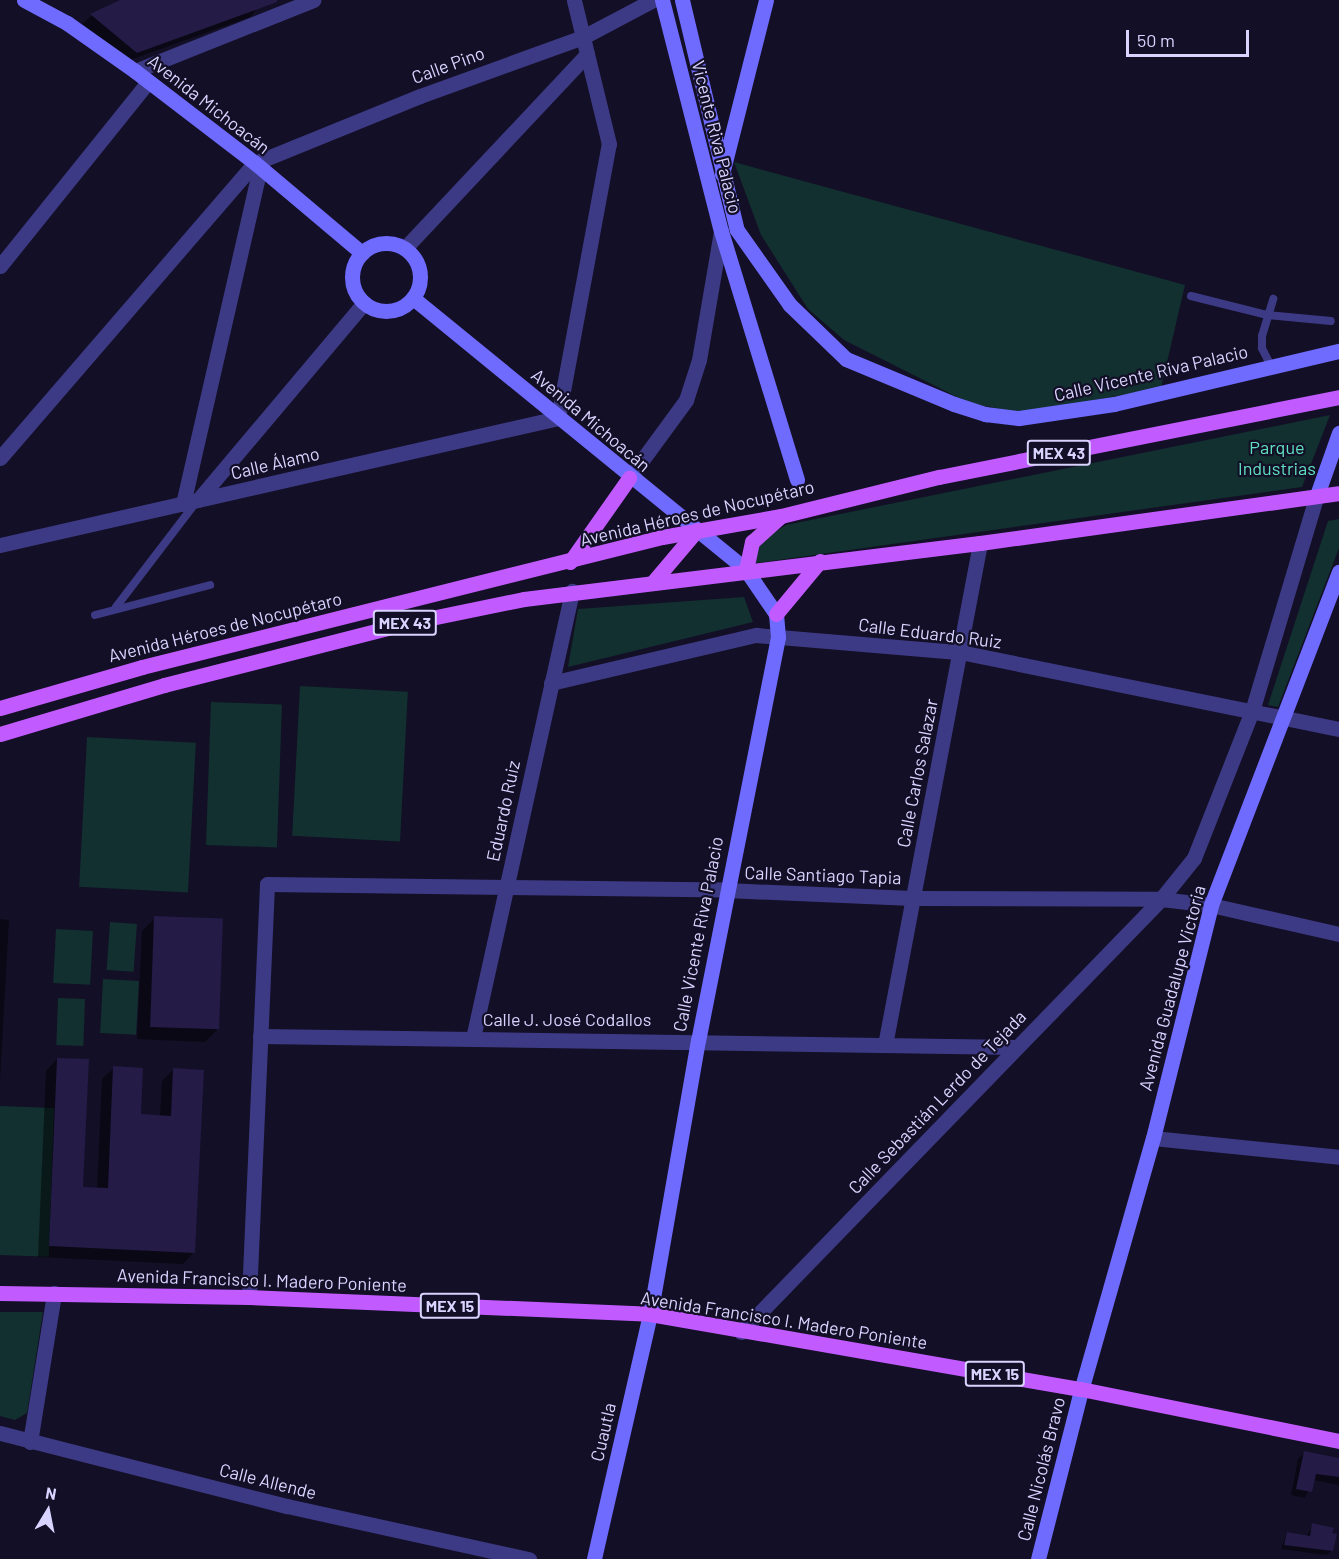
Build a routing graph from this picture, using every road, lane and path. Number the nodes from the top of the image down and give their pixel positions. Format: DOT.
graph roads {
  1 [pos="24,0"];
  2 [pos="313,0"];
  3 [pos="574,0"];
  4 [pos="653,0"];
  5 [pos="663,0"];
  6 [pos="682,0"];
  7 [pos="766,0"];
  8 [pos="583,37"];
  9 [pos="587,54"];
  10 [pos="135,71"];
  11 [pos="147,83"];
  12 [pos="257,165"];
  13 [pos="721,177"];
  14 [pos="714,203"];
  15 [pos="721,231"];
  16 [pos="405,248"];
  17 [pos="362,253"];
  18 [pos="0,266"];
  19 [pos="1191,296"];
  20 [pos="413,298"];
  21 [pos="1273,299"];
  22 [pos="364,303"];
  23 [pos="1267,315"];
  24 [pos="1331,321"];
  25 [pos="1339,351"];
  26 [pos="1271,366"];
  27 [pos="1339,397"];
  28 [pos="558,418"];
  29 [pos="1339,433"];
  30 [pos="0,458"];
  31 [pos="629,478"];
  32 [pos="797,480"];
  33 [pos="1339,493"];
  34 [pos="1317,495"];
  35 [pos="198,500"];
  36 [pos="183,504"];
  37 [pos="781,516"];
  38 [pos="697,530"];
  39 [pos="980,543"];
  40 [pos="0,545"];
  41 [pos="820,561"];
  42 [pos="570,562"];
  43 [pos="746,570"];
  44 [pos="1339,572"];
  45 [pos="653,582"];
  46 [pos="210,585"];
  47 [pos="572,591"];
  48 [pos="116,608"];
  49 [pos="776,614"];
  50 [pos="94,615"];
  51 [pos="778,637"];
  52 [pos="960,652"];
  53 [pos="551,683"];
  54 [pos="0,708"];
  55 [pos="1252,711"];
  56 [pos="1285,719"];
  57 [pos="1339,729"];
  58 [pos="0,734"];
  59 [pos="506,890"];
  60 [pos="726,890"];
  61 [pos="912,898"];
  62 [pos="1161,899"];
  63 [pos="1211,905"];
  64 [pos="1339,934"];
  65 [pos="260,1036"];
  66 [pos="472,1038"];
  67 [pos="698,1040"];
  68 [pos="885,1045"];
  69 [pos="1017,1047"];
  70 [pos="1153,1138"];
  71 [pos="1339,1157"];
  72 [pos="0,1293"];
  73 [pos="54,1293"];
  74 [pos="249,1298"];
  75 [pos="650,1314"];
  76 [pos="741,1332"];
  77 [pos="1081,1389"];
  78 [pos="0,1433"];
  79 [pos="1339,1441"];
  80 [pos="30,1442"];
  81 [pos="530,1559"];
  82 [pos="594,1559"];
  83 [pos="1038,1559"];
  1 -- 10 [label="street, Avenida Michoacán"];
  2 -- 10 [label="street"];
  3 -- 8 [label="street"];
  4 -- 8 [label="street, Calle Pino"];
  5 -- 14 [label="street, Vicente Riva Palacio"];
  6 -- 13 [label="street, Calle Vicente Riva Palacio"];
  7 -- 13 [label="street"];
  8 -- 9 [label="street"];
  8 -- 12 [label="street, Calle Pino"];
  9 -- 16 [label="street"];
  9 -- 28 [label="street"];
  10 -- 11 [label="street, Avenida Michoacán"];
  11 -- 12 [label="street, Avenida Michoacán"];
  11 -- 18 [label="street"];
  12 -- 17 [label="street, Avenida Michoacán"];
  12 -- 30 [label="street"];
  12 -- 36 [label="street"];
  13 -- 14 [label="street"];
  13 -- 26 [label="street, Calle Vicente Riva Palacio"];
  14 -- 15 [label="street, Vicente Riva Palacio"];
  15 -- 31 [label="street, Vicente Riva Palacio"];
  15 -- 32 [label="street"];
  16 -- 17 [label="street"];
  16 -- 20 [label="street"];
  17 -- 22 [label="street"];
  19 -- 23 [label="lane"];
  20 -- 22 [label="street"];
  20 -- 28 [label="street, Avenida Michoacán"];
  21 -- 23 [label="lane"];
  22 -- 35 [label="street"];
  23 -- 24 [label="lane"];
  23 -- 26 [label="lane"];
  25 -- 26 [label="street, Calle Vicente Riva Palacio"];
  27 -- 37 [label="main road, Avenida Héroes de Nocupétaro / MEX 43"];
  28 -- 31 [label="street, Avenida Michoacán"];
  28 -- 35 [label="street, Calle Álamo"];
  29 -- 34 [label="street, Avenida Guadalupe Victoria"];
  31 -- 38 [label="street, Avenida Michoacán"];
  31 -- 42 [label="main road"];
  33 -- 34 [label="main road, MEX 43"];
  34 -- 39 [label="main road, MEX 43"];
  34 -- 55 [label="street, Avenida Guadalupe Victoria"];
  35 -- 36 [label="street, Calle Álamo"];
  35 -- 48 [label="lane"];
  36 -- 40 [label="street, Calle Álamo"];
  37 -- 38 [label="main road, Avenida Héroes de Nocupétaro / MEX 43"];
  37 -- 43 [label="main road"];
  38 -- 42 [label="main road, Avenida Héroes de Nocupétaro / MEX 43"];
  38 -- 43 [label="street, Avenida Michoacán"];
  38 -- 45 [label="main road"];
  39 -- 41 [label="main road, MEX 43"];
  39 -- 52 [label="street, Calle Carlos Salazar"];
  41 -- 43 [label="main road, MEX 43"];
  41 -- 49 [label="main road"];
  42 -- 54 [label="main road, Avenida Héroes de Nocupétaro / MEX 43"];
  43 -- 45 [label="main road, MEX 43"];
  43 -- 49 [label="street, Calle Vicente Riva Palacio"];
  44 -- 56 [label="street, Avenida Guadalupe Victoria"];
  45 -- 47 [label="main road, MEX 43"];
  46 -- 48 [label="lane"];
  47 -- 53 [label="street, Eduardo Ruiz"];
  47 -- 58 [label="main road, MEX 43"];
  48 -- 50 [label="lane"];
  49 -- 51 [label="street, Calle Vicente Riva Palacio"];
  51 -- 52 [label="street, Calle Eduardo Ruiz"];
  51 -- 53 [label="street, Calle Eduardo Ruiz"];
  51 -- 60 [label="street, Calle Vicente Riva Palacio"];
  52 -- 55 [label="street, Calle Eduardo Ruiz"];
  52 -- 61 [label="street, Calle Carlos Salazar"];
  53 -- 59 [label="street, Eduardo Ruiz"];
  55 -- 56 [label="street, Calle Eduardo Ruiz"];
  55 -- 62 [label="street, Avenida Guadalupe Victoria"];
  56 -- 57 [label="street, Calle Eduardo Ruiz"];
  56 -- 63 [label="street, Avenida Guadalupe Victoria"];
  59 -- 60 [label="street, Calle Santiago Tapia"];
  59 -- 65 [label="street, Calle Santiago Tapia"];
  59 -- 66 [label="street, Eduardo Ruiz"];
  60 -- 61 [label="street, Calle Santiago Tapia"];
  60 -- 67 [label="street, Calle Vicente Riva Palacio"];
  61 -- 62 [label="street, Calle Santiago Tapia"];
  61 -- 68 [label="street, Calle Carlos Salazar"];
  62 -- 63 [label="street, Calle Santiago Tapia"];
  62 -- 69 [label="street, Calle Sebastián Lerdo de Tejada"];
  63 -- 64 [label="street, Calle Santiago Tapia"];
  63 -- 70 [label="street, Avenida Guadalupe Victoria"];
  65 -- 66 [label="street, Calle J. José Codallos"];
  65 -- 74 [label="street"];
  66 -- 67 [label="street, Calle J. José Codallos"];
  67 -- 68 [label="street, Calle J. José Codallos"];
  67 -- 75 [label="street, Calle Vicente Riva Palacio"];
  68 -- 69 [label="street, Calle J. José Codallos"];
  69 -- 76 [label="street, Calle Sebastián Lerdo de Tejada"];
  70 -- 71 [label="street"];
  70 -- 77 [label="street, Avenida Guadalupe Victoria"];
  72 -- 73 [label="main road, Avenida Francisco I. Madero Poniente / MEX 15"];
  73 -- 74 [label="main road, Avenida Francisco I. Madero Poniente / MEX 15"];
  73 -- 80 [label="street"];
  74 -- 75 [label="main road, Avenida Francisco I. Madero Poniente / MEX 15"];
  75 -- 76 [label="main road, Avenida Francisco I. Madero Poniente / MEX 15"];
  75 -- 82 [label="street, Cuautla"];
  76 -- 77 [label="main road, Avenida Francisco I. Madero Poniente / MEX 15"];
  77 -- 79 [label="main road, Avenida Francisco I. Madero Poniente / MEX 15"];
  77 -- 83 [label="street, Calle Nicolás Bravo"];
  78 -- 80 [label="street, Calle Allende"];
  80 -- 81 [label="street, Calle Allende"];
}
